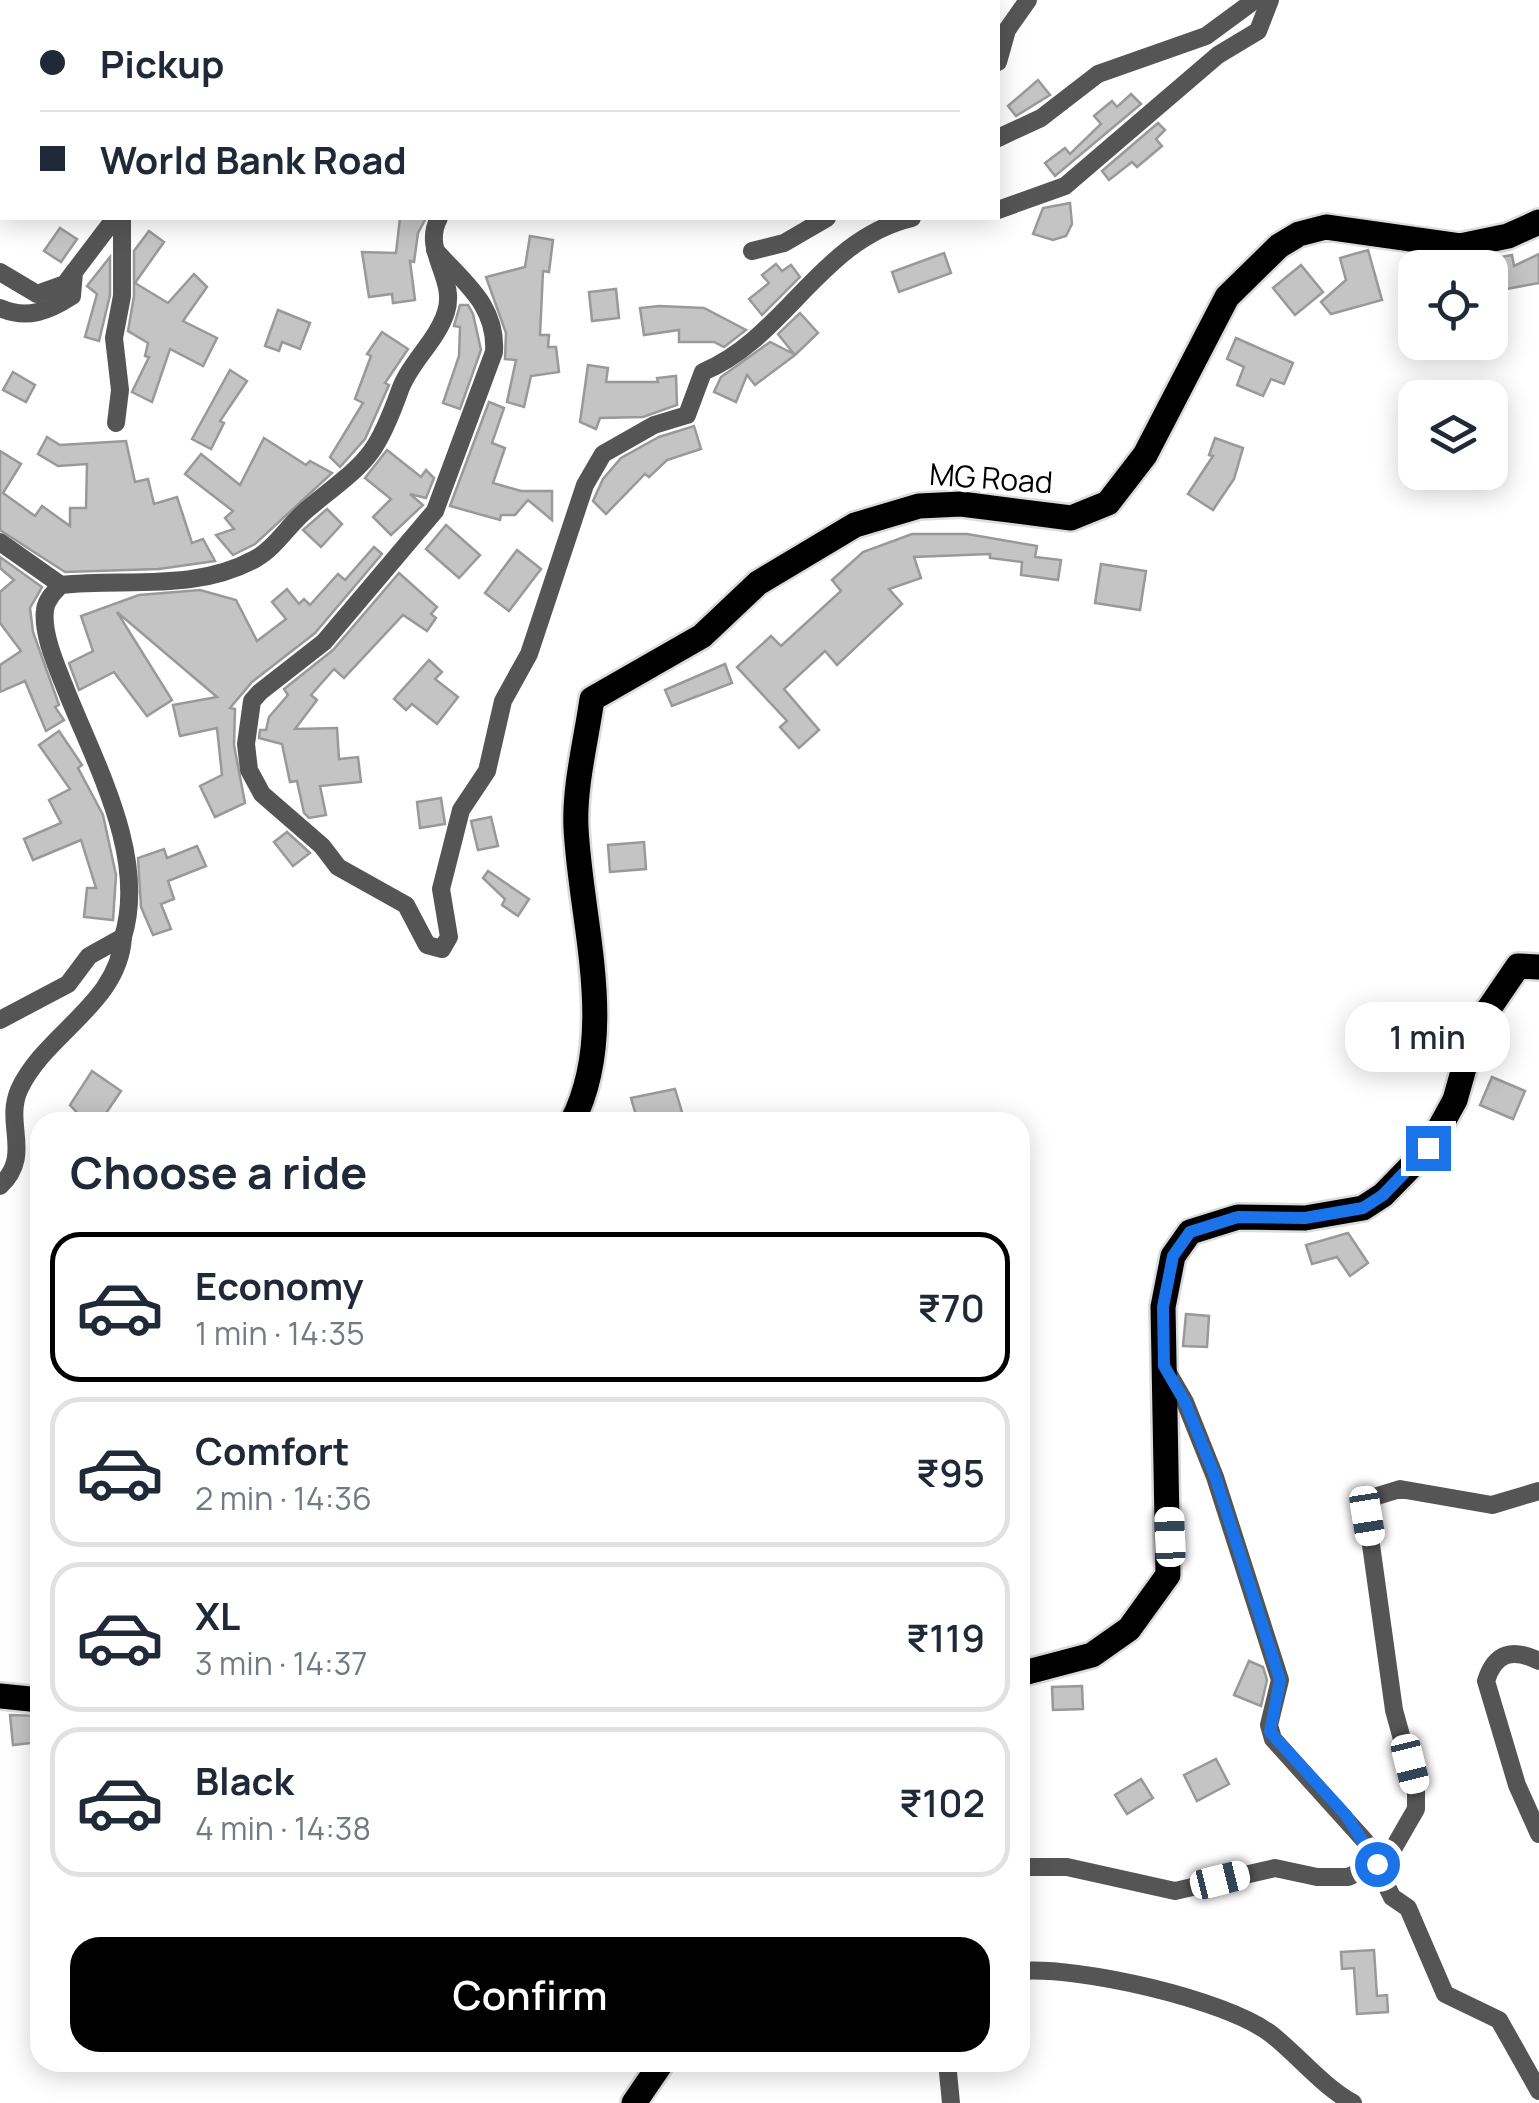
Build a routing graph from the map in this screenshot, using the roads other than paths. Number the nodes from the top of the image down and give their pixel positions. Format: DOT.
graph roads {
  1 [pos="1028,0"];
  2 [pos="1255,0"];
  3 [pos="1270,0"];
  4 [pos="1000,54"];
  5 [pos="1000,137"];
  6 [pos="1000,209"];
  7 [pos="117,220"];
  8 [pos="119,220"];
  9 [pos="439,220"];
  10 [pos="823,220"];
  11 [pos="906,220"];
  12 [pos="1539,222"];
  13 [pos="434,250"];
  14 [pos="752,251"];
  15 [pos="0,272"];
  16 [pos="74,272"];
  17 [pos="0,308"];
  18 [pos="116,423"];
  19 [pos="0,542"];
  20 [pos="61,585"];
  21 [pos="123,938"];
  22 [pos="1539,967"];
  23 [pos="0,1020"];
  24 [pos="575,1112"];
  25 [pos="0,1186"];
  26 [pos="1164,1366"];
  27 [pos="1539,1491"];
  28 [pos="1539,1661"];
  29 [pos="1030,1671"];
  30 [pos="0,1696"];
  31 [pos="30,1699"];
  32 [pos="1539,1834"];
  33 [pos="1377,1864"];
  34 [pos="1030,1868"];
  35 [pos="1030,1973"];
  36 [pos="655,2072"];
  37 [pos="948,2072"];
  38 [pos="1539,2091"];
  39 [pos="634,2103"];
  40 [pos="951,2103"];
  41 [pos="1353,2103"];
  1 -- 4 [label="street"];
  2 -- 5 [label="street"];
  3 -- 6 [label="street"];
  7 -- 16 [label="street"];
  8 -- 18 [label="street"];
  9 -- 13 [label="street"];
  10 -- 14 [label="street"];
  11 -- 13 [label="street"];
  12 -- 24 [label="main road, MG Road"];
  13 -- 20 [label="street"];
  15 -- 16 [label="street"];
  16 -- 17 [label="street"];
  19 -- 20 [label="street"];
  20 -- 21 [label="street"];
  21 -- 23 [label="street"];
  21 -- 25 [label="street"];
  22 -- 26 [label="main road"];
  26 -- 29 [label="main road"];
  26 -- 33 [label="street"];
  27 -- 33 [label="street"];
  28 -- 32 [label="street"];
  30 -- 31 [label="main road"];
  33 -- 34 [label="street"];
  33 -- 38 [label="street"];
  35 -- 41 [label="street"];
  36 -- 39 [label="main road"];
  37 -- 40 [label="street"];
}
